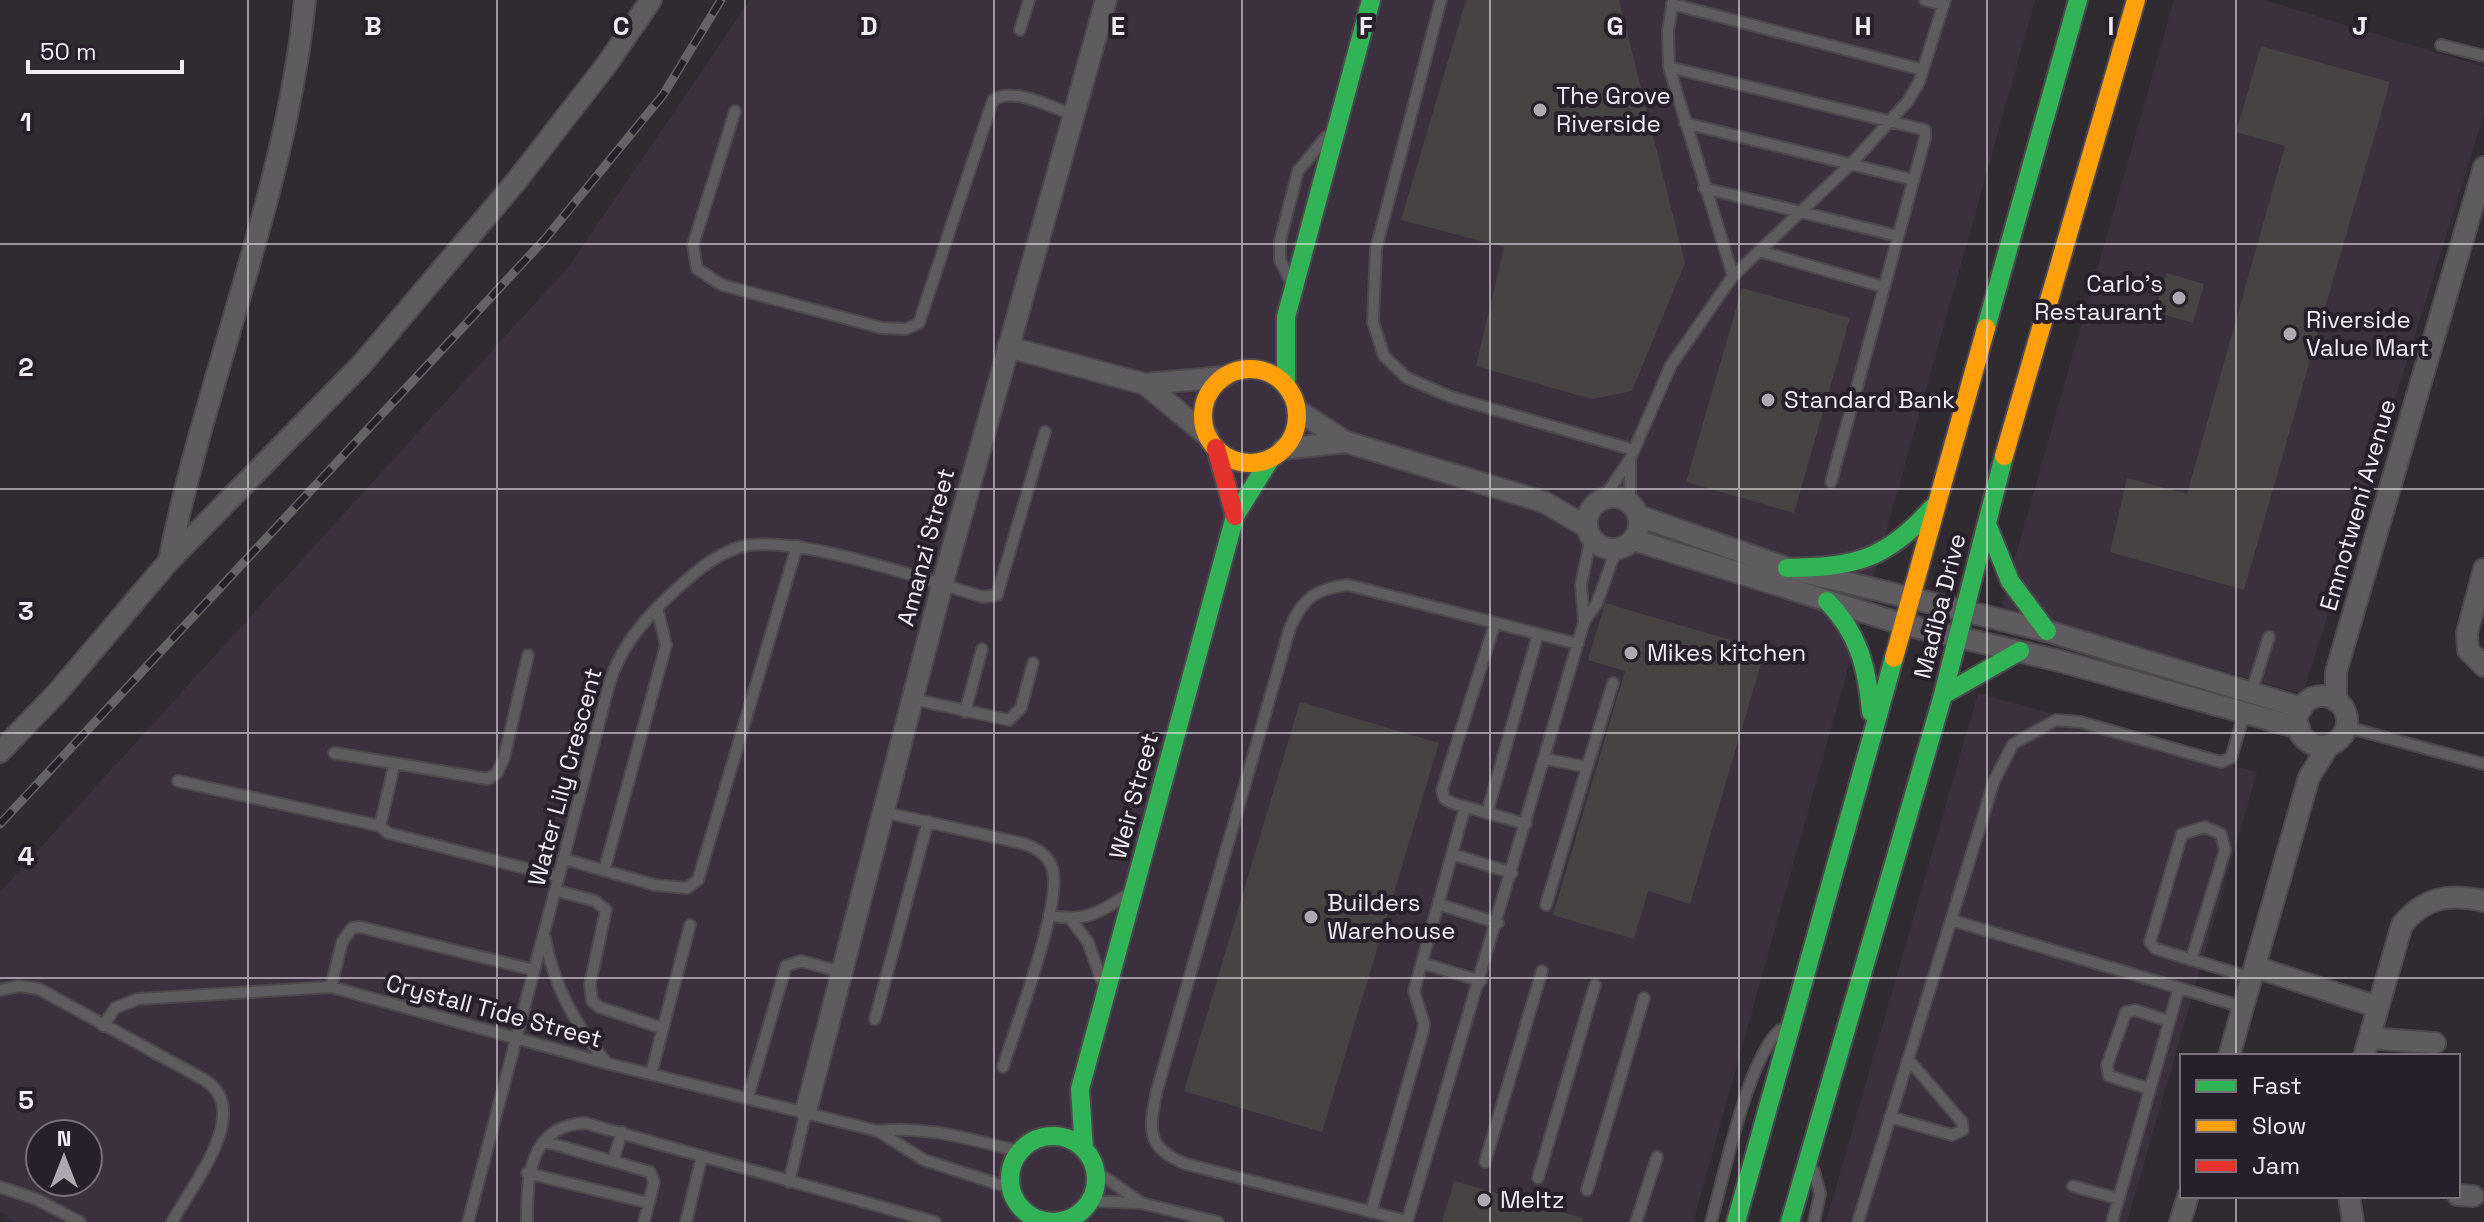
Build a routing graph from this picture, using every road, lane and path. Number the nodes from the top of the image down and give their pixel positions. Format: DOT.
graph roads {
  1 [pos="305,0"];
  2 [pos="651,0"];
  3 [pos="1029,0"];
  4 [pos="1106,0"];
  5 [pos="1371,0"];
  6 [pos="1441,0"];
  7 [pos="1925,0"];
  8 [pos="2078,0"];
  9 [pos="2136,0"];
  10 [pos="1672,2"];
  11 [pos="1944,2"];
  12 [pos="1020,30"];
  13 [pos="2441,45"];
  14 [pos="2484,56"];
  15 [pos="1669,67"];
  16 [pos="1923,70"];
  17 [pos="735,111"];
  18 [pos="1074,115"];
  19 [pos="1892,120"];
  20 [pos="1685,123"];
  21 [pos="1338,124"];
  22 [pos="1852,163"];
  23 [pos="2484,167"];
  24 [pos="1914,180"];
  25 [pos="1704,188"];
  26 [pos="1802,210"];
  27 [pos="1898,236"];
  28 [pos="1759,251"];
  29 [pos="1733,276"];
  30 [pos="1295,286"];
  31 [pos="1884,287"];
  32 [pos="1286,317"];
  33 [pos="1008,347"];
  34 [pos="1247,369"];
  35 [pos="1224,377"];
  36 [pos="1145,384"];
  37 [pos="1286,385"];
  38 [pos="1297,410"];
  39 [pos="1045,432"];
  40 [pos="1212,442"];
  41 [pos="1346,442"];
  42 [pos="1277,454"];
  43 [pos="1632,454"];
  44 [pos="1831,482"];
  45 [pos="1600,501"];
  46 [pos="1544,502"];
  47 [pos="1935,503"];
  48 [pos="1635,510"];
  49 [pos="1235,516"];
  50 [pos="1986,518"];
  51 [pos="1589,532"];
  52 [pos="1625,545"];
  53 [pos="797,546"];
  54 [pos="169,561"];
  55 [pos="1787,568"];
  56 [pos="2484,569"];
  57 [pos="942,585"];
  58 [pos="1909,596"];
  59 [pos="1827,601"];
  60 [pos="657,608"];
  61 [pos="1965,610"];
  62 [pos="1584,622"];
  63 [pos="1495,623"];
  64 [pos="1902,624"];
  65 [pos="2047,631"];
  66 [pos="1538,634"];
  67 [pos="1958,637"];
  68 [pos="2269,637"];
  69 [pos="1578,644"];
  70 [pos="982,649"];
  71 [pos="2020,651"];
  72 [pos="528,655"];
  73 [pos="1033,663"];
  74 [pos="2484,666"];
  75 [pos="1613,683"];
  76 [pos="2251,693"];
  77 [pos="1943,695"];
  78 [pos="912,699"];
  79 [pos="965,712"];
  80 [pos="2245,713"];
  81 [pos="2312,714"];
  82 [pos="2346,727"];
  83 [pos="1872,730"];
  84 [pos="2329,745"];
  85 [pos="0,752"];
  86 [pos="334,753"];
  87 [pos="1546,759"];
  88 [pos="2484,764"];
  89 [pos="394,766"];
  90 [pos="1587,767"];
  91 [pos="2309,777"];
  92 [pos="178,781"];
  93 [pos="1465,807"];
  94 [pos="883,812"];
  95 [pos="1487,813"];
  96 [pos="928,821"];
  97 [pos="1526,824"];
  98 [pos="380,826"];
  99 [pos="1452,854"];
  100 [pos="564,859"];
  101 [pos="604,871"];
  102 [pos="1512,873"];
  103 [pos="559,877"];
  104 [pos="555,890"];
  105 [pos="1134,890"];
  106 [pos="2484,901"];
  107 [pos="1438,904"];
  108 [pos="1546,905"];
  109 [pos="1049,915"];
  110 [pos="1951,920"];
  111 [pos="1072,921"];
  112 [pos="1498,923"];
  113 [pos="690,925"];
  114 [pos="543,932"];
  115 [pos="2191,960"];
  116 [pos="1422,963"];
  117 [pos="534,970"];
  118 [pos="1542,971"];
  119 [pos="842,972"];
  120 [pos="2253,973"];
  121 [pos="1481,981"];
  122 [pos="1595,985"];
  123 [pos="331,987"];
  124 [pos="2179,988"];
  125 [pos="0,990"];
  126 [pos="1105,995"];
  127 [pos="1644,998"];
  128 [pos="2243,1007"];
  129 [pos="2378,1007"];
  130 [pos="875,1019"];
  131 [pos="1793,1019"];
  132 [pos="2169,1021"];
  133 [pos="103,1026"];
  134 [pos="662,1028"];
  135 [pos="516,1037"];
  136 [pos="2435,1043"];
  137 [pos="2367,1047"];
  138 [pos="2230,1054"];
  139 [pos="1908,1059"];
  140 [pos="606,1063"];
  141 [pos="1003,1067"];
  142 [pos="651,1074"];
  143 [pos="1080,1089"];
  144 [pos="2150,1089"];
  145 [pos="748,1097"];
  146 [pos="806,1111"];
  147 [pos="1890,1117"];
  148 [pos="878,1131"];
  149 [pos="622,1132"];
  150 [pos="1043,1136"];
  151 [pos="546,1142"];
  152 [pos="1084,1149"];
  153 [pos="1019,1151"];
  154 [pos="1810,1153"];
  155 [pos="702,1156"];
  156 [pos="1657,1157"];
  157 [pos="613,1161"];
  158 [pos="1485,1162"];
  159 [pos="1096,1171"];
  160 [pos="527,1173"];
  161 [pos="1538,1178"];
  162 [pos="789,1182"];
  163 [pos="2073,1186"];
  164 [pos="0,1187"];
  165 [pos="1010,1188"];
  166 [pos="1587,1190"];
  167 [pos="2187,1198"];
  168 [pos="2349,1198"];
  169 [pos="2119,1199"];
  170 [pos="1090,1201"];
  171 [pos="649,1203"];
  172 [pos="1141,1203"];
  173 [pos="1371,1212"];
  174 [pos="1025,1217"];
  175 [pos="1407,1221"];
  176 [pos="80,1222"];
  177 [pos="172,1222"];
  178 [pos="468,1222"];
  179 [pos="527,1222"];
  180 [pos="644,1222"];
  181 [pos="686,1222"];
  182 [pos="935,1222"];
  183 [pos="1057,1222"];
  184 [pos="1218,1222"];
  185 [pos="1636,1222"];
  186 [pos="1711,1222"];
  187 [pos="1736,1222"];
  188 [pos="1790,1222"];
  189 [pos="1814,1222"];
  190 [pos="1858,1222"];
  191 [pos="2112,1222"];
  192 [pos="2180,1222"];
  193 [pos="2353,1222"];
  1 -- 54 [label="street"];
  2 -- 54 [label="street"];
  3 -- 12 [label="lane"];
  4 -- 18 [label="street, Amanzi Street"];
  5 -- 21 [label="main road"];
  6 -- 43 [label="lane"];
  7 -- 11 [label="lane"];
  8 -- 47 [label="main road, Madiba Drive"];
  9 -- 50 [label="main road, Madiba Drive"];
  10 -- 15 [label="lane"];
  10 -- 16 [label="lane"];
  11 -- 16 [label="lane"];
  13 -- 14 [label="lane"];
  15 -- 19 [label="lane"];
  15 -- 20 [label="lane"];
  16 -- 19 [label="lane"];
  17 -- 18 [label="lane"];
  18 -- 33 [label="street, Amanzi Street"];
  19 -- 22 [label="lane"];
  19 -- 24 [label="lane"];
  20 -- 22 [label="lane"];
  20 -- 25 [label="lane"];
  21 -- 30 [label="main road"];
  21 -- 30 [label="lane"];
  22 -- 24 [label="lane"];
  22 -- 26 [label="lane"];
  23 -- 81 [label="street, Emnotweni Avenue"];
  24 -- 27 [label="lane"];
  25 -- 26 [label="lane"];
  25 -- 29 [label="lane"];
  26 -- 27 [label="lane"];
  26 -- 28 [label="lane"];
  27 -- 31 [label="lane"];
  28 -- 29 [label="lane"];
  28 -- 31 [label="lane"];
  29 -- 43 [label="lane"];
  30 -- 32 [label="main road"];
  31 -- 44 [label="lane"];
  32 -- 34 [label="main road"];
  32 -- 37 [label="main road"];
  33 -- 36 [label="street"];
  33 -- 57 [label="street, Amanzi Street"];
  34 -- 35 [label="main road"];
  34 -- 37 [label="main road"];
  35 -- 36 [label="street"];
  35 -- 40 [label="main road"];
  36 -- 40 [label="street"];
  37 -- 38 [label="main road"];
  38 -- 41 [label="street"];
  38 -- 42 [label="main road"];
  39 -- 57 [label="lane, Water Lily Crescent"];
  40 -- 42 [label="main road"];
  40 -- 49 [label="main road"];
  41 -- 42 [label="street"];
  41 -- 46 [label="street"];
  42 -- 49 [label="main road"];
  43 -- 45 [label="lane"];
  43 -- 48 [label="lane"];
  45 -- 46 [label="street"];
  45 -- 48 [label="street"];
  45 -- 51 [label="street"];
  46 -- 51 [label="street"];
  47 -- 55 [label="main road"];
  47 -- 58 [label="main road, Madiba Drive"];
  48 -- 52 [label="street"];
  48 -- 55 [label="street"];
  49 -- 105 [label="main road, Weir Street"];
  50 -- 61 [label="main road, Madiba Drive"];
  50 -- 65 [label="main road"];
  51 -- 52 [label="street"];
  51 -- 62 [label="lane"];
  52 -- 59 [label="street"];
  52 -- 62 [label="lane"];
  53 -- 57 [label="lane, Water Lily Crescent"];
  53 -- 60 [label="lane, Water Lily Crescent"];
  53 -- 101 [label="lane"];
  54 -- 85 [label="street"];
  55 -- 58 [label="street"];
  56 -- 74 [label="street"];
  57 -- 78 [label="street, Amanzi Street"];
  58 -- 61 [label="street"];
  58 -- 64 [label="main road, Madiba Drive"];
  59 -- 64 [label="street"];
  59 -- 83 [label="main road"];
  60 -- 100 [label="lane, Water Lily Crescent"];
  60 -- 101 [label="lane"];
  61 -- 65 [label="street"];
  61 -- 67 [label="main road, Madiba Drive"];
  62 -- 69 [label="lane"];
  63 -- 66 [label="lane"];
  63 -- 93 [label="lane"];
  63 -- 173 [label="lane"];
  64 -- 67 [label="street"];
  64 -- 83 [label="main road, Madiba Drive"];
  65 -- 76 [label="street"];
  66 -- 69 [label="lane"];
  66 -- 95 [label="lane"];
  67 -- 71 [label="street"];
  67 -- 77 [label="main road, Madiba Drive"];
  68 -- 76 [label="lane"];
  69 -- 87 [label="lane"];
  70 -- 79 [label="lane"];
  71 -- 77 [label="main road"];
  71 -- 80 [label="street"];
  72 -- 89 [label="lane"];
  73 -- 79 [label="lane"];
  75 -- 90 [label="lane"];
  76 -- 80 [label="lane"];
  76 -- 81 [label="street"];
  77 -- 154 [label="main road, Madiba Drive"];
  78 -- 79 [label="lane"];
  78 -- 94 [label="street, Amanzi Street"];
  80 -- 81 [label="street"];
  80 -- 110 [label="lane"];
  81 -- 82 [label="street"];
  81 -- 84 [label="street"];
  81 -- 91 [label="street"];
  82 -- 84 [label="street"];
  82 -- 88 [label="lane"];
  83 -- 131 [label="main road, Madiba Drive"];
  84 -- 91 [label="street"];
  86 -- 89 [label="lane"];
  87 -- 90 [label="lane"];
  87 -- 97 [label="lane"];
  89 -- 98 [label="lane"];
  90 -- 108 [label="lane"];
  91 -- 120 [label="street"];
  92 -- 98 [label="lane"];
  93 -- 95 [label="lane"];
  93 -- 99 [label="lane"];
  94 -- 96 [label="lane"];
  94 -- 119 [label="street, Amanzi Street"];
  95 -- 97 [label="lane"];
  96 -- 109 [label="lane"];
  96 -- 130 [label="lane"];
  97 -- 102 [label="lane"];
  98 -- 103 [label="lane"];
  99 -- 102 [label="lane"];
  99 -- 107 [label="lane"];
  100 -- 101 [label="lane"];
  100 -- 103 [label="lane, Water Lily Crescent"];
  102 -- 112 [label="lane"];
  103 -- 104 [label="lane, Water Lily Crescent"];
  104 -- 114 [label="lane, Water Lily Crescent"];
  104 -- 134 [label="lane"];
  105 -- 111 [label="lane"];
  105 -- 126 [label="main road, Weir Street"];
  106 -- 129 [label="street"];
  107 -- 112 [label="lane"];
  107 -- 116 [label="lane"];
  109 -- 111 [label="lane"];
  109 -- 141 [label="lane"];
  110 -- 124 [label="lane"];
  110 -- 139 [label="lane"];
  111 -- 126 [label="lane"];
  112 -- 121 [label="lane"];
  113 -- 134 [label="lane"];
  114 -- 117 [label="lane, Water Lily Crescent"];
  114 -- 140 [label="lane"];
  115 -- 115 [label="lane"];
  115 -- 120 [label="lane"];
  116 -- 121 [label="lane"];
  116 -- 173 [label="lane"];
  117 -- 123 [label="lane"];
  117 -- 135 [label="lane, Water Lily Crescent"];
  118 -- 158 [label="lane"];
  119 -- 145 [label="lane"];
  119 -- 146 [label="street, Amanzi Street"];
  120 -- 128 [label="street"];
  120 -- 129 [label="street"];
  121 -- 175 [label="lane"];
  122 -- 161 [label="lane"];
  123 -- 133 [label="lane, Crystall Tide Street"];
  123 -- 135 [label="lane, Crystall Tide Street"];
  124 -- 128 [label="lane"];
  124 -- 132 [label="lane"];
  125 -- 133 [label="lane"];
  126 -- 143 [label="main road, Weir Street"];
  127 -- 166 [label="lane"];
  128 -- 138 [label="street"];
  129 -- 137 [label="street"];
  131 -- 186 [label="lane"];
  131 -- 187 [label="main road, Madiba Drive"];
  132 -- 144 [label="lane"];
  132 -- 144 [label="lane"];
  133 -- 177 [label="lane"];
  134 -- 142 [label="lane"];
  135 -- 140 [label="lane, Crystall Tide Street"];
  135 -- 178 [label="lane, Water Lily Crescent"];
  136 -- 137 [label="street"];
  139 -- 147 [label="lane"];
  139 -- 147 [label="lane"];
  140 -- 142 [label="lane, Crystall Tide Street"];
  142 -- 145 [label="lane, Crystall Tide Street"];
  143 -- 150 [label="main road"];
  143 -- 152 [label="main road"];
  144 -- 169 [label="lane"];
  145 -- 146 [label="lane, Crystall Tide Street"];
  146 -- 148 [label="lane, Crystall Tide Street"];
  146 -- 162 [label="lane"];
  147 -- 190 [label="lane"];
  148 -- 153 [label="lane, Crystall Tide Street"];
  148 -- 165 [label="lane, Crystall Tide Street"];
  149 -- 151 [label="lane"];
  149 -- 155 [label="lane"];
  149 -- 157 [label="lane"];
  150 -- 152 [label="main road"];
  150 -- 153 [label="main road"];
  151 -- 157 [label="lane"];
  151 -- 160 [label="lane"];
  152 -- 159 [label="main road"];
  153 -- 165 [label="main road"];
  154 -- 188 [label="main road, Madiba Drive"];
  154 -- 189 [label="lane"];
  155 -- 162 [label="lane"];
  155 -- 181 [label="lane"];
  156 -- 185 [label="lane"];
  157 -- 171 [label="lane"];
  159 -- 170 [label="main road"];
  159 -- 172 [label="lane"];
  160 -- 171 [label="lane"];
  160 -- 179 [label="lane"];
  162 -- 182 [label="lane"];
  163 -- 169 [label="lane"];
  164 -- 176 [label="lane"];
  165 -- 174 [label="main road"];
  167 -- 192 [label="street"];
  168 -- 193 [label="street"];
  169 -- 191 [label="lane"];
  170 -- 172 [label="lane"];
  170 -- 183 [label="main road"];
  171 -- 180 [label="lane"];
  172 -- 184 [label="lane"];
  173 -- 175 [label="lane"];
  174 -- 183 [label="main road"];
}
